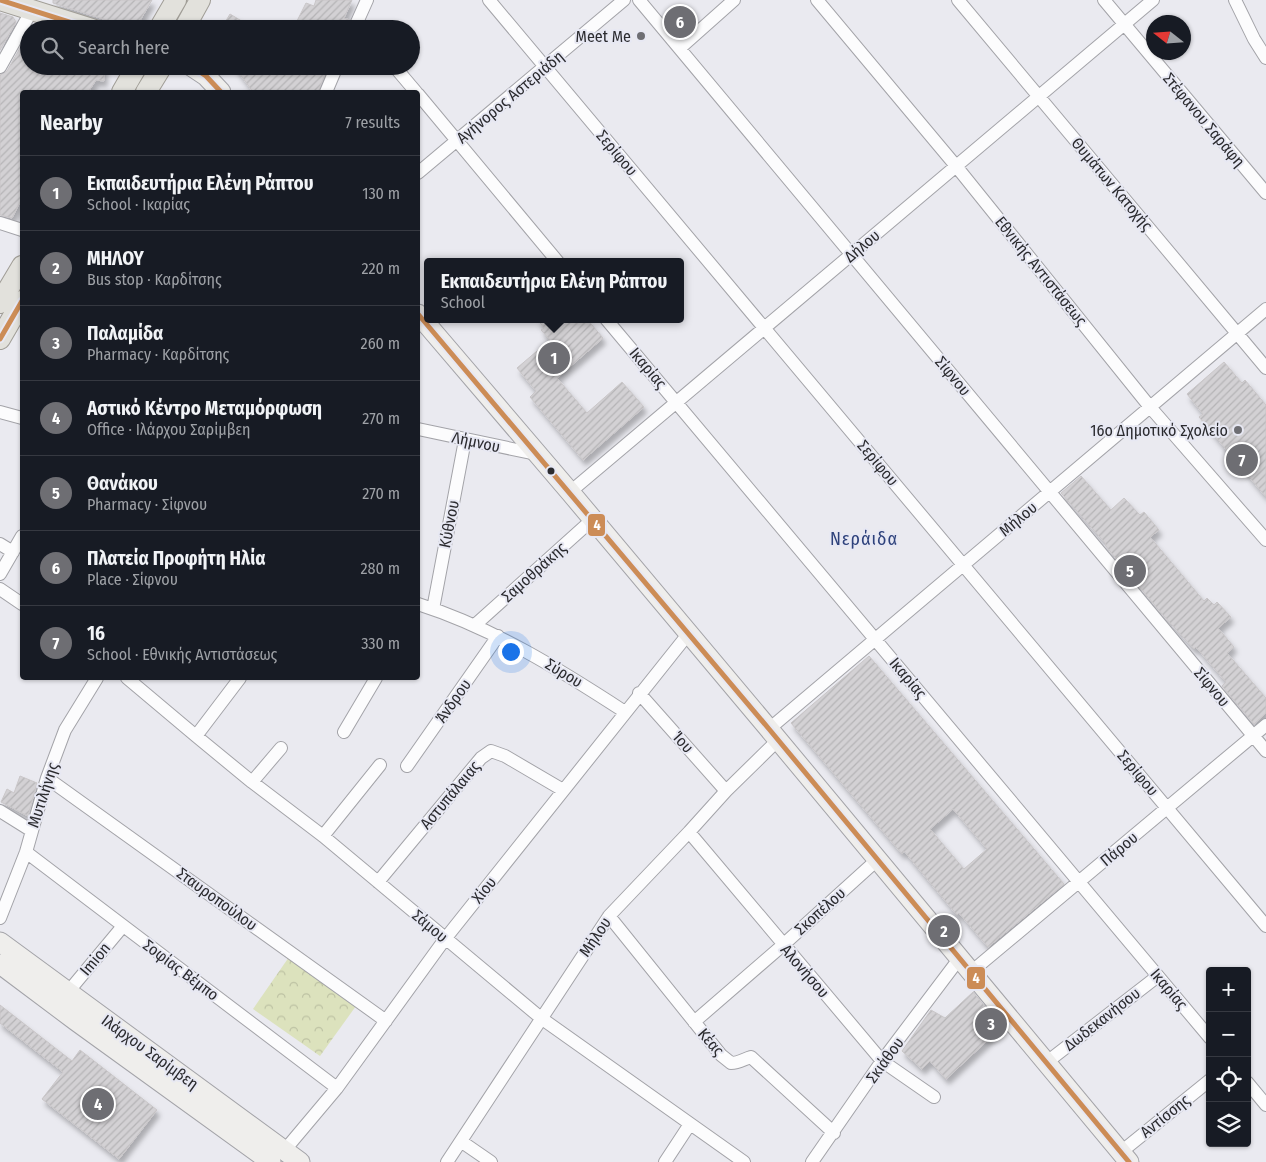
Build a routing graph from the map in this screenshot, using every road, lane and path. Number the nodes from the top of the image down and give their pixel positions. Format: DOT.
graph roads {
  1 [pos="0,0"];
  2 [pos="176,0"];
  3 [pos="200,0"];
  4 [pos="367,0"];
  5 [pos="489,0"];
  6 [pos="624,0"];
  7 [pos="639,0"];
  8 [pos="734,0"];
  9 [pos="817,0"];
  10 [pos="958,0"];
  11 [pos="1104,0"];
  12 [pos="1154,0"];
  13 [pos="1234,0"];
  14 [pos="32,10"];
  15 [pos="26,20"];
  16 [pos="64,20"];
  17 [pos="164,20"];
  18 [pos="189,20"];
  19 [pos="360,20"];
  20 [pos="1125,24"];
  21 [pos="20,31"];
  22 [pos="680,48"];
  23 [pos="1266,58"];
  24 [pos="0,67"];
  25 [pos="545,67"];
  26 [pos="132,75"];
  27 [pos="156,75"];
  28 [pos="204,75"];
  29 [pos="333,75"];
  30 [pos="402,75"];
  31 [pos="123,90"];
  32 [pos="147,90"];
  33 [pos="219,90"];
  34 [pos="327,90"];
  35 [pos="414,90"];
  36 [pos="420,97"];
  37 [pos="1039,97"];
  38 [pos="457,141"];
  39 [pos="956,166"];
  40 [pos="420,171"];
  41 [pos="1266,193"];
  42 [pos="0,223"];
  43 [pos="20,229"];
  44 [pos="852,255"];
  45 [pos="555,258"];
  46 [pos="20,269"];
  47 [pos="0,303"];
  48 [pos="20,305"];
  49 [pos="1266,309"];
  50 [pos="426,323"];
  51 [pos="609,323"];
  52 [pos="764,328"];
  53 [pos="1237,334"];
  54 [pos="0,339"];
  55 [pos="1266,368"];
  56 [pos="676,402"];
  57 [pos="1150,407"];
  58 [pos="0,412"];
  59 [pos="20,417"];
  60 [pos="420,429"];
  61 [pos="465,440"];
  62 [pos="536,454"];
  63 [pos="570,492"];
  64 [pos="1050,492"];
  65 [pos="592,519"];
  66 [pos="20,540"];
  67 [pos="1266,540"];
  68 [pos="0,544"];
  69 [pos="13,552"];
  70 [pos="963,565"];
  71 [pos="0,574"];
  72 [pos="0,589"];
  73 [pos="20,603"];
  74 [pos="420,605"];
  75 [pos="433,609"];
  76 [pos="475,625"];
  77 [pos="689,633"];
  78 [pos="498,636"];
  79 [pos="875,639"];
  80 [pos="96,680"];
  81 [pos="129,680"];
  82 [pos="238,680"];
  83 [pos="375,680"];
  84 [pos="639,693"];
  85 [pos="625,712"];
  86 [pos="1266,725"];
  87 [pos="344,732"];
  88 [pos="773,734"];
  89 [pos="196,736"];
  90 [pos="1253,736"];
  91 [pos="281,748"];
  92 [pos="1266,751"];
  93 [pos="380,765"];
  94 [pos="408,766"];
  95 [pos="48,778"];
  96 [pos="252,782"];
  97 [pos="563,790"];
  98 [pos="726,791"];
  99 [pos="1167,808"];
  100 [pos="0,811"];
  101 [pos="32,830"];
  102 [pos="689,832"];
  103 [pos="322,836"];
  104 [pos="26,852"];
  105 [pos="878,859"];
  106 [pos="378,882"];
  107 [pos="1079,882"];
  108 [pos="609,916"];
  109 [pos="0,918"];
  110 [pos="123,926"];
  111 [pos="1266,926"];
  112 [pos="445,938"];
  113 [pos="0,942"];
  114 [pos="783,945"];
  115 [pos="0,964"];
  116 [pos="965,966"];
  117 [pos="1158,976"];
  118 [pos="68,992"];
  119 [pos="541,1018"];
  120 [pos="386,1021"];
  121 [pos="694,1022"];
  122 [pos="1206,1033"];
  123 [pos="882,1061"];
  124 [pos="1047,1062"];
  125 [pos="1206,1084"];
  126 [pos="1251,1087"];
  127 [pos="337,1088"];
  128 [pos="934,1097"];
  129 [pos="1266,1105"];
  130 [pos="690,1124"];
  131 [pos="834,1133"];
  132 [pos="462,1142"];
  133 [pos="277,1156"];
  134 [pos="1125,1157"];
  135 [pos="300,1162"];
  136 [pos="447,1162"];
  137 [pos="491,1162"];
  138 [pos="665,1162"];
  139 [pos="744,1162"];
  140 [pos="812,1162"];
  1 -- 14 [label="main road"];
  2 -- 17 [label="main road"];
  3 -- 18 [label="main road"];
  4 -- 19 [label="street"];
  5 -- 25 [label="street, Σερίφου"];
  6 -- 25 [label="street, Αγήνορος Αστεριάδη"];
  7 -- 22 [label="street, Σίφνου"];
  8 -- 22 [label="street"];
  9 -- 39 [label="street, Εθνικής Αντιστάσεως"];
  10 -- 37 [label="street, Θυμάτων Κατοχής"];
  11 -- 20 [label="street, Στέφανου Σαράφη"];
  12 -- 20 [label="street, Δήλου"];
  13 -- 23 [label="street"];
  14 -- 15 [label="street"];
  14 -- 16 [label="main road"];
  20 -- 37 [label="street, Δήλου"];
  20 -- 41 [label="street, Στέφανου Σαράφη"];
  21 -- 24 [label="street"];
  22 -- 44 [label="street, Σίφνου"];
  25 -- 38 [label="street, Αγήνορος Αστεριάδη"];
  25 -- 52 [label="street, Σερίφου"];
  26 -- 31 [label="main road"];
  27 -- 32 [label="main road"];
  28 -- 33 [label="main road"];
  29 -- 34 [label="street"];
  30 -- 35 [label="street"];
  36 -- 38 [label="street"];
  37 -- 39 [label="street, Δήλου"];
  37 -- 53 [label="street, Θυμάτων Κατοχής"];
  38 -- 40 [label="street, Αγήνορος Αστεριάδη"];
  38 -- 45 [label="street"];
  39 -- 44 [label="street, Δήλου"];
  39 -- 57 [label="street, Εθνικής Αντιστάσεως"];
  42 -- 43 [label="street"];
  44 -- 52 [label="street, Δήλου"];
  44 -- 64 [label="street, Σίφνου"];
  46 -- 47 [label="main road"];
  48 -- 54 [label="main road"];
  49 -- 53 [label="street, Μήλου"];
  50 -- 62 [label="main road"];
  51 -- 56 [label="street, Ικαρίας"];
  52 -- 56 [label="street, Δήλου"];
  52 -- 70 [label="street, Σερίφου"];
  53 -- 55 [label="street, Θυμάτων Κατοχής"];
  53 -- 57 [label="street, Μήλου"];
  56 -- 63 [label="street, Δήλου"];
  56 -- 79 [label="street, Ικαρίας"];
  57 -- 64 [label="street, Μήλου"];
  57 -- 67 [label="street, Εθνικής Αντιστάσεως"];
  58 -- 59 [label="street"];
  60 -- 61 [label="street, Λήμνου"];
  61 -- 62 [label="street, Λήμνου"];
  61 -- 75 [label="street, Κύθνου"];
  62 -- 63 [label="main road"];
  63 -- 65 [label="main road"];
  64 -- 70 [label="street, Μήλου"];
  64 -- 90 [label="street, Σίφνου"];
  65 -- 76 [label="street, Σαμοθράκης"];
  65 -- 77 [label="main road"];
  66 -- 69 [label="street"];
  68 -- 69 [label="street"];
  69 -- 71 [label="street"];
  70 -- 79 [label="street, Μήλου"];
  70 -- 99 [label="street, Σερίφου"];
  72 -- 73 [label="street"];
  74 -- 75 [label="street, Σύρου"];
  75 -- 76 [label="street, Σύρου"];
  76 -- 78 [label="street, Σύρου"];
  77 -- 84 [label="street, Χίου"];
  77 -- 88 [label="main road"];
  78 -- 85 [label="street, Σύρου"];
  78 -- 94 [label="street, Άνδρου"];
  79 -- 88 [label="street, Μήλου"];
  79 -- 107 [label="street, Ικαρίας"];
  80 -- 95 [label="street, Μυτιλήνης"];
  81 -- 89 [label="street, Σάμου"];
  82 -- 89 [label="street"];
  83 -- 87 [label="street"];
  84 -- 85 [label="street, Χίου"];
  84 -- 98 [label="street, Ίου"];
  85 -- 97 [label="street, Χίου"];
  86 -- 90 [label="street, Πάρου"];
  88 -- 98 [label="street, Μήλου"];
  88 -- 105 [label="main road"];
  89 -- 96 [label="street, Σάμου"];
  90 -- 92 [label="street, Σίφνου"];
  90 -- 99 [label="street, Πάρου"];
  91 -- 96 [label="street"];
  93 -- 103 [label="street"];
  95 -- 101 [label="street, Μυτιλήνης"];
  95 -- 120 [label="street, Σταυροπούλου"];
  96 -- 103 [label="street, Σάμου"];
  97 -- 106 [label="street, Αστυπάλαιας"];
  97 -- 112 [label="street, Χίου"];
  98 -- 102 [label="street, Μήλου"];
  99 -- 107 [label="street, Πάρου"];
  99 -- 111 [label="street, Σερίφου"];
  100 -- 101 [label="street"];
  101 -- 104 [label="street, Μυτιλήνης"];
  102 -- 108 [label="street, Μήλου"];
  102 -- 114 [label="street, Αλονήσου"];
  103 -- 106 [label="street, Σάμου"];
  104 -- 109 [label="street, Μυτιλήνης"];
  104 -- 110 [label="street, Σοφίας Βέμπο"];
  105 -- 114 [label="street, Σκοπέλου"];
  105 -- 116 [label="main road"];
  106 -- 112 [label="street, Σάμου"];
  107 -- 116 [label="street, Πάρου"];
  107 -- 117 [label="street, Ικαρίας"];
  108 -- 119 [label="street, Μήλου"];
  108 -- 121 [label="street, Κέας"];
  110 -- 118 [label="street, Imion"];
  110 -- 127 [label="street, Σοφίας Βέμπο"];
  112 -- 119 [label="street, Σάμου"];
  112 -- 120 [label="street, Χίου"];
  113 -- 118 [label="main road, Ιλάρχου Σαρίμβεη"];
  114 -- 121 [label="street, Σκοπέλου"];
  114 -- 123 [label="street, Αλονήσου"];
  115 -- 133 [label="main road, Ιλάρχου Σαρίμβεη"];
  116 -- 123 [label="street, Σκιάθου"];
  116 -- 124 [label="main road"];
  117 -- 122 [label="street, Ικαρίας"];
  117 -- 124 [label="street, Δωδεκανήσου"];
  118 -- 133 [label="main road, Ιλάρχου Σαρίμβεη"];
  119 -- 130 [label="street, Σάμου"];
  119 -- 132 [label="street, Μήλου"];
  120 -- 127 [label="street, Χίου"];
  121 -- 131 [label="street, Κέας"];
  123 -- 128 [label="street, Αλονήσου"];
  123 -- 131 [label="street, Σκιάθου"];
  124 -- 134 [label="main road"];
  125 -- 134 [label="street, Αντίσσης"];
  126 -- 129 [label="street"];
  127 -- 133 [label="street, Χίου"];
  130 -- 138 [label="street"];
  130 -- 139 [label="street, Σάμου"];
  131 -- 140 [label="street, Σκιάθου"];
  132 -- 136 [label="street, Μήλου"];
  132 -- 137 [label="street"];
  133 -- 135 [label="main road, Ιλάρχου Σαρίμβεη"];
}
